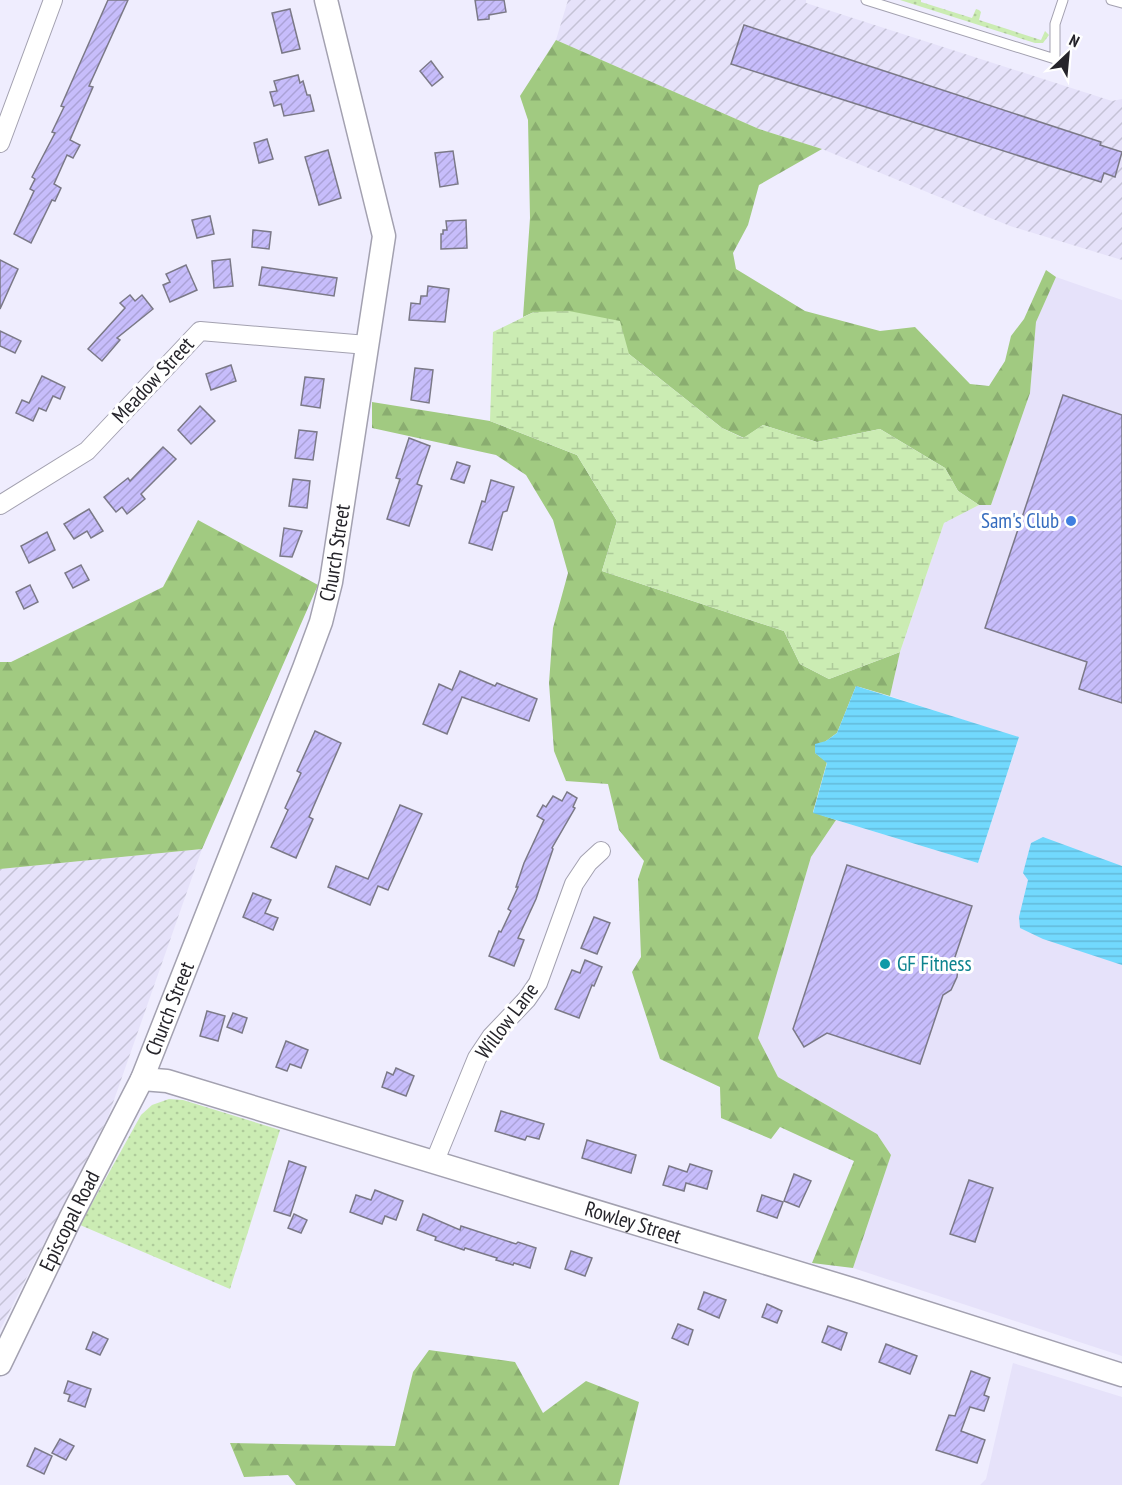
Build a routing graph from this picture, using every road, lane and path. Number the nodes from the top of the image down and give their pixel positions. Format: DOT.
graph roads {
  1 [pos="53,0"];
  2 [pos="326,0"];
  3 [pos="866,0"];
  4 [pos="1063,0"];
  5 [pos="1111,0"];
  6 [pos="1122,3"];
  7 [pos="0,143"];
  8 [pos="367,345"];
  9 [pos="0,506"];
  10 [pos="601,851"];
  11 [pos="142,1079"];
  12 [pos="434,1163"];
  13 [pos="0,1364"];
  14 [pos="1122,1375"];
  1 -- 7 [label="street"];
  2 -- 8 [label="street, Church Street"];
  3 -- 4 [label="lane"];
  5 -- 6 [label="lane"];
  8 -- 9 [label="street, Meadow Street"];
  8 -- 11 [label="street, Church Street"];
  10 -- 12 [label="street, Willow Lane"];
  11 -- 12 [label="street, Rowley Street"];
  11 -- 13 [label="street, Episcopal Road"];
  12 -- 14 [label="street, Rowley Street"];
}
